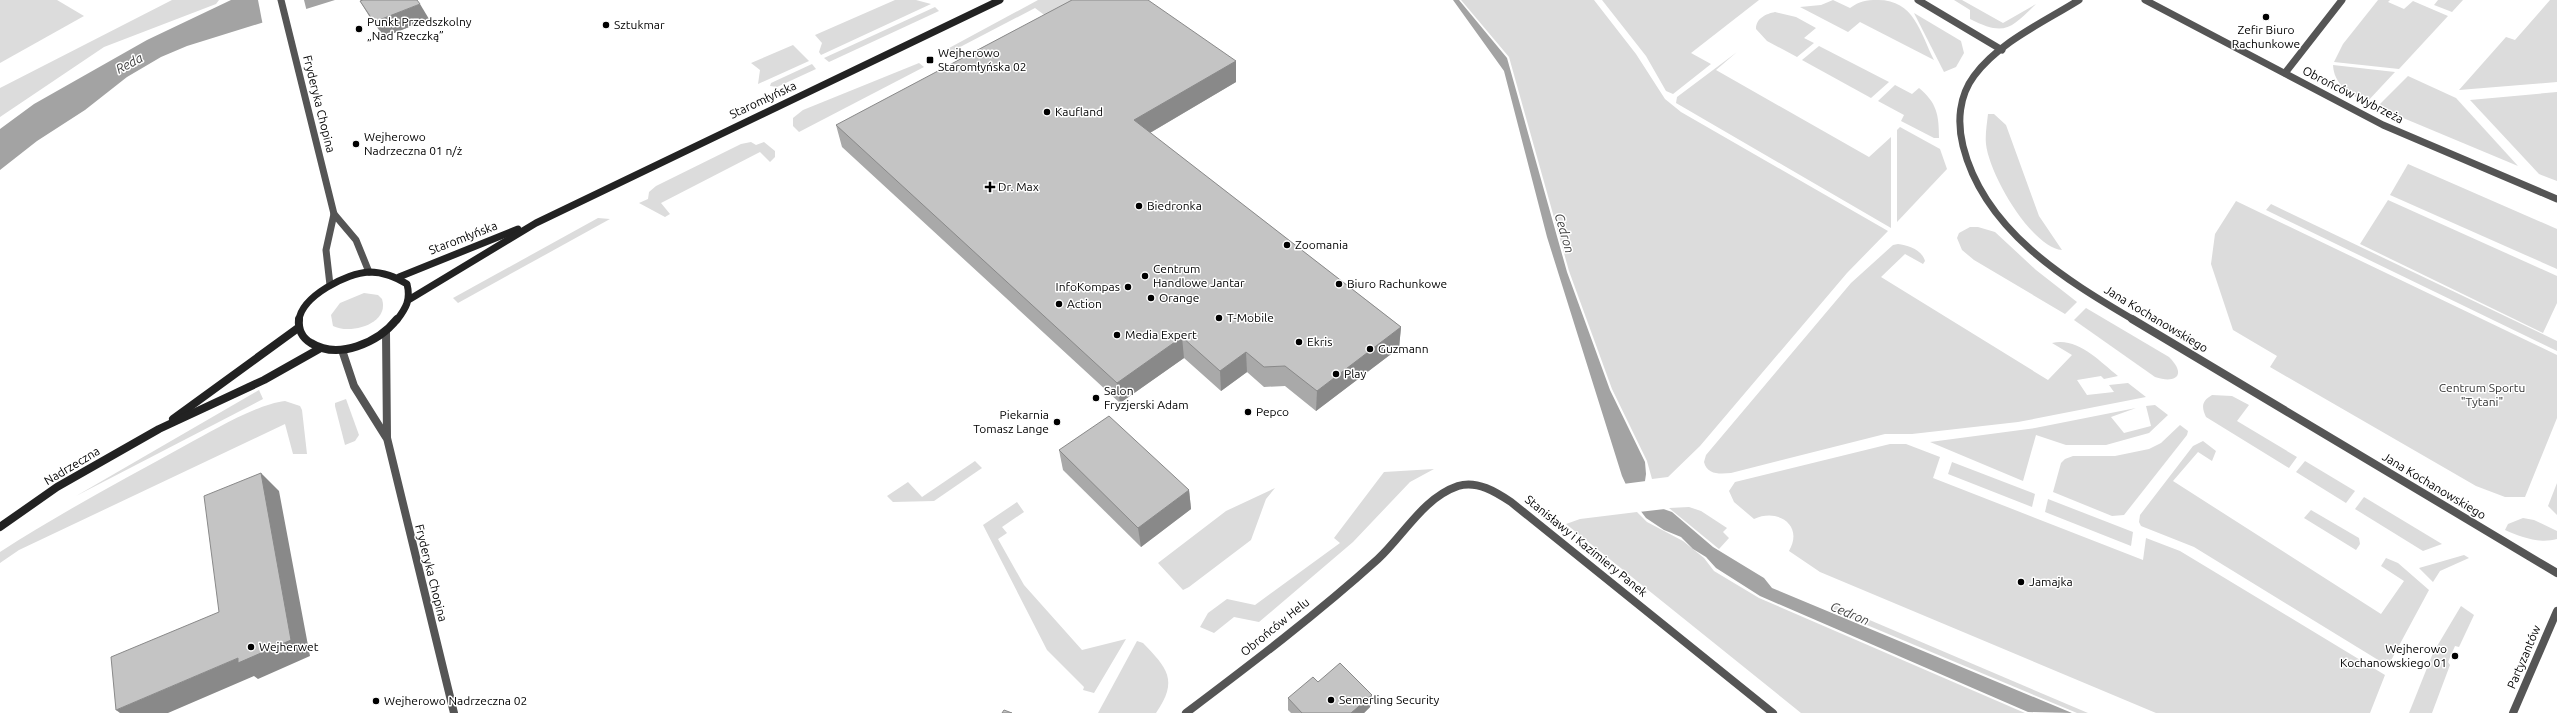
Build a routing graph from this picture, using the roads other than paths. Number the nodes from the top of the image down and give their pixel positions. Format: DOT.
graph roads {
  1 [pos="281,0"];
  2 [pos="1000,0"];
  3 [pos="1918,0"];
  4 [pos="2079,0"];
  5 [pos="2144,0"];
  6 [pos="2342,0"];
  7 [pos="2002,50"];
  8 [pos="2285,73"];
  9 [pos="2557,199"];
  10 [pos="334,214"];
  11 [pos="536,223"];
  12 [pos="369,272"];
  13 [pos="399,277"];
  14 [pos="330,285"];
  15 [pos="410,299"];
  16 [pos="298,328"];
  17 [pos="386,332"];
  18 [pos="319,349"];
  19 [pos="342,350"];
  20 [pos="159,429"];
  21 [pos="387,438"];
  22 [pos="0,527"];
  23 [pos="1379,557"];
  24 [pos="2557,573"];
  25 [pos="2557,611"];
  26 [pos="454,713"];
  27 [pos="1186,713"];
  28 [pos="1774,713"];
  29 [pos="2513,713"];
  1 -- 10 [label="street, Fryderyka Chopina"];
  2 -- 11 [label="main road, Staromłyńska"];
  3 -- 7 [label="street"];
  4 -- 7 [label="street, Jana Kochanowskiego"];
  5 -- 8 [label="street, Obrońców Wybrzeża"];
  6 -- 8 [label="street"];
  7 -- 24 [label="street, Jana Kochanowskiego"];
  8 -- 9 [label="street, Obrońców Wybrzeża"];
  10 -- 12 [label="street, Fryderyka Chopina"];
  10 -- 14 [label="street, Fryderyka Chopina"];
  11 -- 13 [label="main road, Staromłyńska"];
  11 -- 15 [label="main road, Staromłyńska"];
  12 -- 13 [label="main road"];
  12 -- 14 [label="main road"];
  13 -- 15 [label="main road"];
  14 -- 16 [label="main road"];
  15 -- 17 [label="main road"];
  16 -- 18 [label="main road"];
  16 -- 20 [label="main road, Nadrzeczna"];
  17 -- 19 [label="main road"];
  17 -- 21 [label="street, Fryderyka Chopina"];
  18 -- 19 [label="main road"];
  18 -- 20 [label="main road, Nadrzeczna"];
  19 -- 21 [label="street, Fryderyka Chopina"];
  20 -- 22 [label="main road, Nadrzeczna"];
  21 -- 26 [label="street, Fryderyka Chopina"];
  23 -- 27 [label="street, Obrońców Helu"];
  23 -- 28 [label="street, Stanisławy i Kazimiery Panek"];
  25 -- 29 [label="street, Partyzantów"];
}
